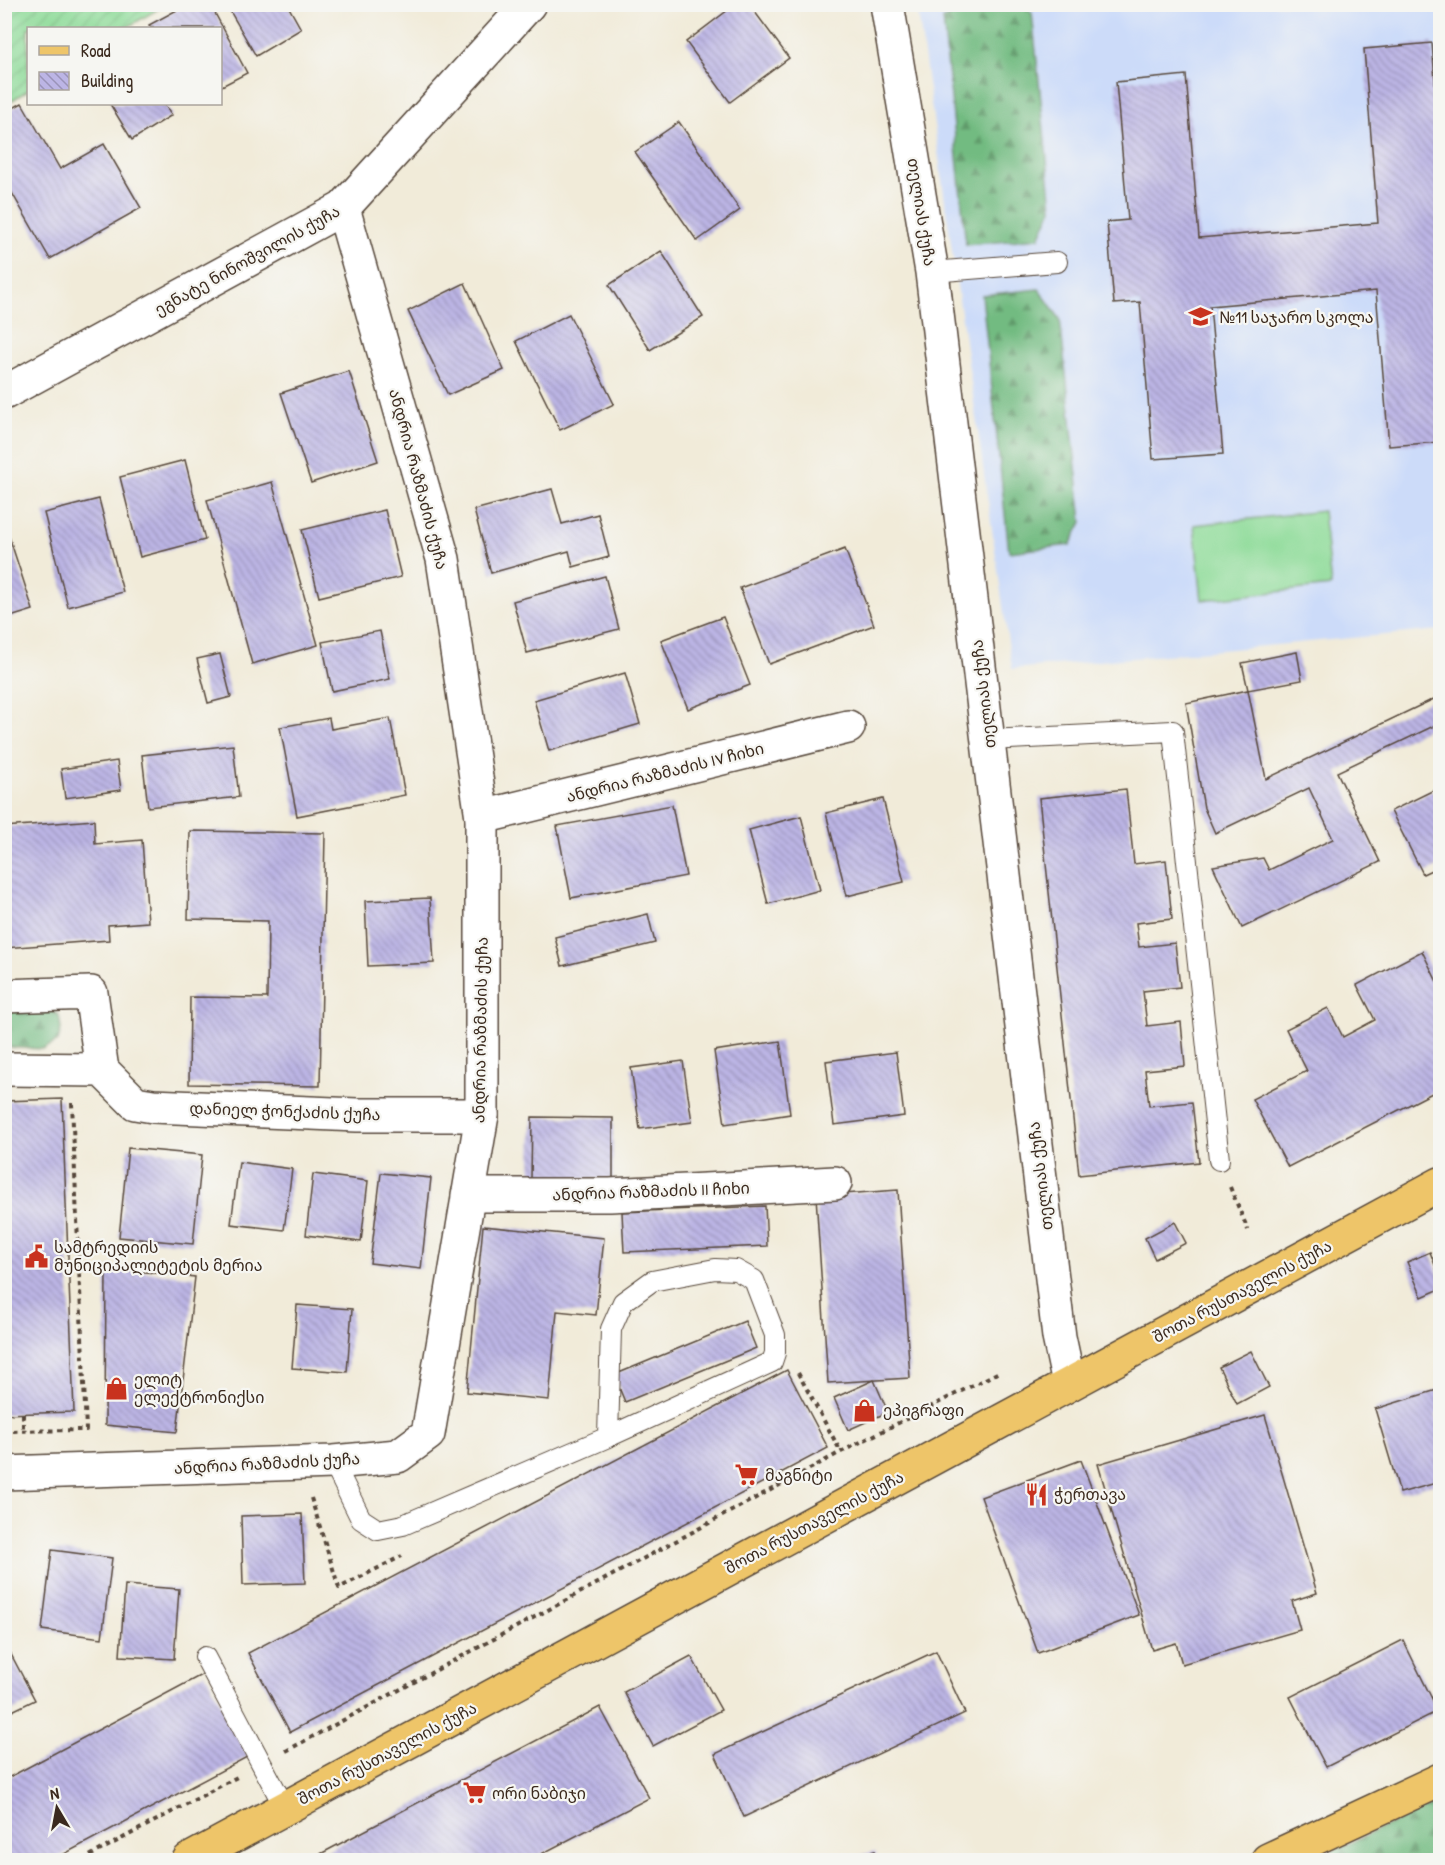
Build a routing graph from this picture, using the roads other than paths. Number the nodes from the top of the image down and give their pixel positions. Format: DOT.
graph roads {
  1 [pos="529,4"];
  2 [pos="887,4"];
  3 [pos="343,208"];
  4 [pos="1057,262"];
  5 [pos="932,272"];
  6 [pos="4,393"];
  7 [pos="849,727"];
  8 [pos="988,740"];
  9 [pos="482,818"];
  10 [pos="4,996"];
  11 [pos="4,1069"];
  12 [pos="102,1070"];
  13 [pos="482,1115"];
  14 [pos="1219,1160"];
  15 [pos="835,1183"];
  16 [pos="1440,1184"];
  17 [pos="468,1195"];
  18 [pos="1069,1384"];
  19 [pos="608,1437"];
  20 [pos="333,1462"];
  21 [pos="4,1473"];
  22 [pos="205,1657"];
  23 [pos="1440,1780"];
  24 [pos="285,1808"];
  25 [pos="189,1860"];
  26 [pos="1268,1860"];
  1 -- 3 [label="street, ეგნატე ნინოშვილის ქუჩა"];
  2 -- 5 [label="street, თელიას ქუჩა"];
  3 -- 6 [label="street, ეგნატე ნინოშვილის ქუჩა"];
  3 -- 9 [label="street, ანდრია რაზმაძის ქუჩა"];
  4 -- 5 [label="lane"];
  5 -- 8 [label="street, თელიას ქუჩა"];
  7 -- 9 [label="street, ანდრია რაზმაძის IV ჩიხი"];
  8 -- 14 [label="lane"];
  8 -- 18 [label="street, თელიას ქუჩა"];
  9 -- 13 [label="street, ანდრია რაზმაძის ქუჩა"];
  10 -- 12 [label="street"];
  11 -- 12 [label="street"];
  12 -- 13 [label="street, დანიელ ჭონქაძის ქუჩა"];
  13 -- 17 [label="street, ანდრია რაზმაძის ქუჩა"];
  15 -- 17 [label="street, ანდრია რაზმაძის II ჩიხი"];
  16 -- 18 [label="main road, შოთა რუსთაველის ქუჩა"];
  17 -- 20 [label="street, ანდრია რაზმაძის ქუჩა"];
  18 -- 24 [label="main road, შოთა რუსთაველის ქუჩა"];
  19 -- 19 [label="lane"];
  19 -- 20 [label="lane"];
  20 -- 21 [label="street, ანდრია რაზმაძის ქუჩა"];
  22 -- 24 [label="lane"];
  23 -- 26 [label="main road"];
  24 -- 25 [label="main road, შოთა რუსთაველის ქუჩა"];
}
